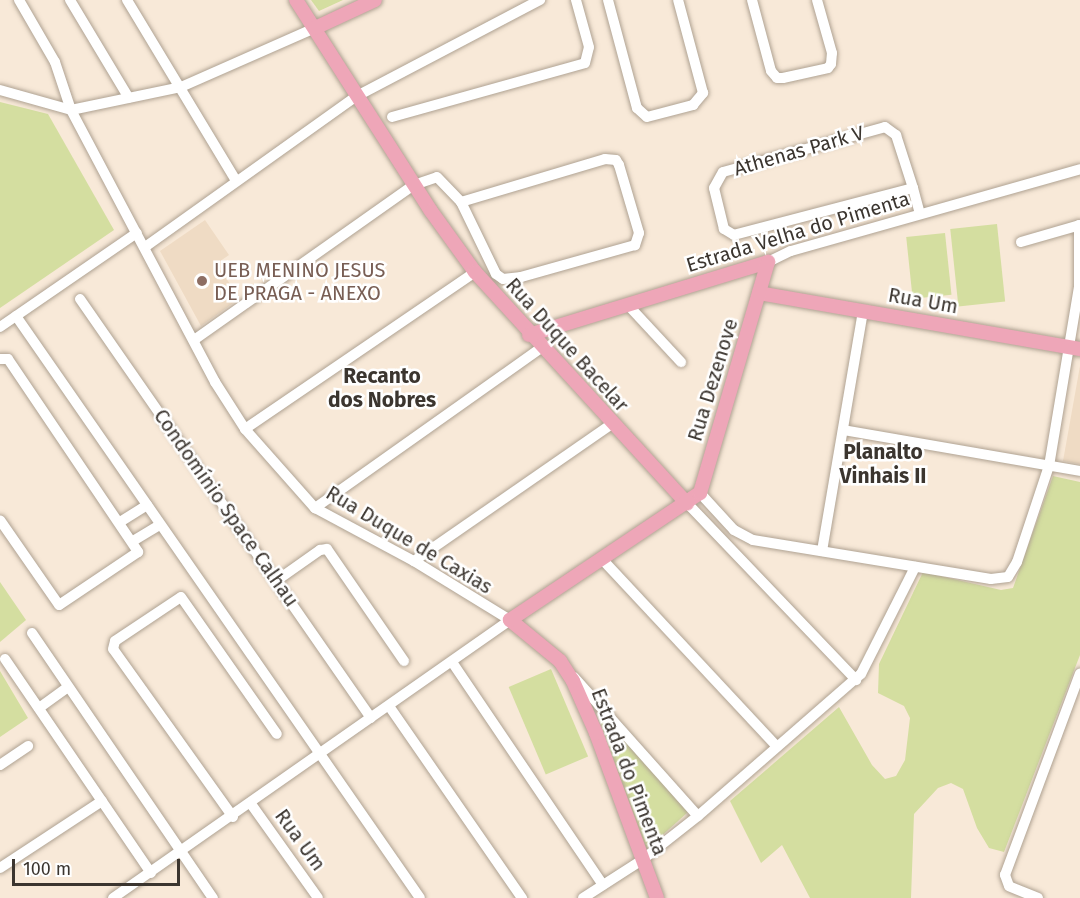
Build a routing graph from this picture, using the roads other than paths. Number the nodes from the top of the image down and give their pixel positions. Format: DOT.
graph roads {
  1 [pos="19,0"];
  2 [pos="70,0"];
  3 [pos="127,0"];
  4 [pos="296,0"];
  5 [pos="375,0"];
  6 [pos="540,0"];
  7 [pos="576,0"];
  8 [pos="608,0"];
  9 [pos="678,0"];
  10 [pos="752,0"];
  11 [pos="817,0"];
  12 [pos="315,28"];
  13 [pos="181,87"];
  14 [pos="0,90"];
  15 [pos="357,96"];
  16 [pos="129,98"];
  17 [pos="71,110"];
  18 [pos="392,117"];
  19 [pos="1080,169"];
  20 [pos="236,181"];
  21 [pos="414,185"];
  22 [pos="913,188"];
  23 [pos="461,202"];
  24 [pos="920,213"];
  25 [pos="1080,225"];
  26 [pos="137,233"];
  27 [pos="1021,242"];
  28 [pos="145,247"];
  29 [pos="768,262"];
  30 [pos="475,272"];
  31 [pos="1080,287"];
  32 [pos="759,293"];
  33 [pos="80,299"];
  34 [pos="628,305"];
  35 [pos="863,311"];
  36 [pos="16,316"];
  37 [pos="0,327"];
  38 [pos="529,335"];
  39 [pos="194,340"];
  40 [pos="541,348"];
  41 [pos="1075,348"];
  42 [pos="0,359"];
  43 [pos="681,362"];
  44 [pos="612,424"];
  45 [pos="245,429"];
  46 [pos="843,430"];
  47 [pos="1049,466"];
  48 [pos="1080,471"];
  49 [pos="700,493"];
  50 [pos="687,503"];
  51 [pos="143,508"];
  52 [pos="315,508"];
  53 [pos="0,520"];
  54 [pos="120,522"];
  55 [pos="160,525"];
  56 [pos="133,542"];
  57 [pos="822,551"];
  58 [pos="601,558"];
  59 [pos="414,561"];
  60 [pos="915,567"];
  61 [pos="276,581"];
  62 [pos="510,620"];
  63 [pos="32,633"];
  64 [pos="5,659"];
  65 [pos="404,661"];
  66 [pos="560,661"];
  67 [pos="452,662"];
  68 [pos="1080,673"];
  69 [pos="855,680"];
  70 [pos="68,687"];
  71 [pos="389,706"];
  72 [pos="39,708"];
  73 [pos="372,718"];
  74 [pos="277,734"];
  75 [pos="28,746"];
  76 [pos="777,747"];
  77 [pos="320,755"];
  78 [pos="0,765"];
  79 [pos="102,801"];
  80 [pos="251,804"];
  81 [pos="698,816"];
  82 [pos="233,817"];
  83 [pos="181,853"];
  84 [pos="642,860"];
  85 [pos="0,868"];
  86 [pos="151,873"];
  87 [pos="603,885"];
  88 [pos="113,898"];
  89 [pos="213,898"];
  90 [pos="318,898"];
  91 [pos="420,898"];
  92 [pos="522,898"];
  93 [pos="584,898"];
  94 [pos="657,898"];
  95 [pos="1038,898"];
  1 -- 17 [label="street, Rua Duque de Caxias"];
  2 -- 16 [label="street"];
  3 -- 13 [label="street"];
  4 -- 12 [label="main road, Rua Duque Bacelar"];
  5 -- 12 [label="main road"];
  6 -- 15 [label="street"];
  7 -- 18 [label="street"];
  8 -- 9 [label="street"];
  10 -- 11 [label="street"];
  12 -- 13 [label="street"];
  12 -- 15 [label="main road, Rua Duque Bacelar"];
  13 -- 16 [label="street"];
  13 -- 20 [label="street"];
  14 -- 17 [label="street"];
  15 -- 20 [label="street"];
  15 -- 21 [label="main road, Rua Duque Bacelar"];
  16 -- 17 [label="street"];
  17 -- 26 [label="street, Rua Duque de Caxias"];
  19 -- 24 [label="street, Estrada Velha do Pimenta"];
  20 -- 28 [label="street"];
  21 -- 23 [label="street"];
  21 -- 30 [label="main road, Rua Duque Bacelar"];
  21 -- 39 [label="street"];
  22 -- 22 [label="street, Athenas Park V"];
  22 -- 24 [label="street, Athenas Park V"];
  23 -- 23 [label="street"];
  24 -- 29 [label="street, Estrada Velha do Pimenta"];
  25 -- 27 [label="street"];
  25 -- 31 [label="street"];
  26 -- 28 [label="street, Rua Duque de Caxias"];
  26 -- 36 [label="street"];
  28 -- 39 [label="street, Rua Duque de Caxias"];
  29 -- 32 [label="main road, Rua Dezenove"];
  29 -- 34 [label="main road, Estrada Velha do Pimenta"];
  30 -- 38 [label="main road, Rua Duque Bacelar"];
  30 -- 45 [label="street"];
  31 -- 41 [label="street"];
  32 -- 35 [label="main road, Rua Um"];
  32 -- 49 [label="main road, Rua Dezenove"];
  33 -- 61 [label="street, Condomínio Space Calhau"];
  34 -- 38 [label="main road, Estrada Velha do Pimenta"];
  34 -- 43 [label="street"];
  35 -- 41 [label="main road, Rua Um"];
  35 -- 46 [label="street"];
  36 -- 37 [label="street"];
  36 -- 51 [label="street"];
  38 -- 40 [label="main road, Rua Duque Bacelar"];
  39 -- 45 [label="street, Rua Duque de Caxias"];
  40 -- 44 [label="main road, Rua Duque Bacelar"];
  40 -- 52 [label="street"];
  41 -- 47 [label="street"];
  42 -- 54 [label="street"];
  44 -- 50 [label="main road, Rua Duque Bacelar"];
  44 -- 59 [label="street"];
  45 -- 52 [label="street, Rua Duque de Caxias"];
  46 -- 47 [label="street"];
  46 -- 57 [label="street"];
  47 -- 48 [label="street"];
  47 -- 60 [label="street"];
  49 -- 50 [label="main road"];
  49 -- 57 [label="street"];
  50 -- 58 [label="main road"];
  50 -- 69 [label="street, Rua Duque Bacelar"];
  51 -- 54 [label="street"];
  51 -- 55 [label="street"];
  52 -- 59 [label="street, Rua Duque de Caxias"];
  53 -- 56 [label="street"];
  54 -- 56 [label="street"];
  55 -- 56 [label="street"];
  55 -- 77 [label="street"];
  57 -- 60 [label="street"];
  58 -- 62 [label="main road"];
  58 -- 76 [label="street"];
  59 -- 62 [label="street, Rua Duque de Caxias"];
  60 -- 69 [label="street"];
  61 -- 65 [label="street"];
  61 -- 73 [label="street, Condomínio Space Calhau"];
  62 -- 66 [label="main road, Rua Duque de Caxias"];
  62 -- 67 [label="street"];
  63 -- 70 [label="street"];
  64 -- 72 [label="street"];
  66 -- 81 [label="street, Rua Duque de Caxias"];
  66 -- 84 [label="main road, Estrada do Pimenta"];
  67 -- 71 [label="street"];
  67 -- 87 [label="street"];
  68 -- 95 [label="street"];
  69 -- 76 [label="street"];
  70 -- 72 [label="street"];
  70 -- 83 [label="street"];
  71 -- 73 [label="street"];
  71 -- 92 [label="street"];
  72 -- 79 [label="street"];
  73 -- 77 [label="street"];
  74 -- 82 [label="street"];
  75 -- 78 [label="street"];
  76 -- 81 [label="street"];
  77 -- 80 [label="street"];
  77 -- 91 [label="street"];
  79 -- 85 [label="street"];
  79 -- 86 [label="street"];
  80 -- 82 [label="street"];
  80 -- 90 [label="street, Rua Um"];
  81 -- 84 [label="street"];
  82 -- 83 [label="street"];
  83 -- 86 [label="street"];
  83 -- 89 [label="street"];
  84 -- 87 [label="street"];
  84 -- 94 [label="main road, Estrada do Pimenta"];
  86 -- 88 [label="street"];
  87 -- 93 [label="street"];
}
